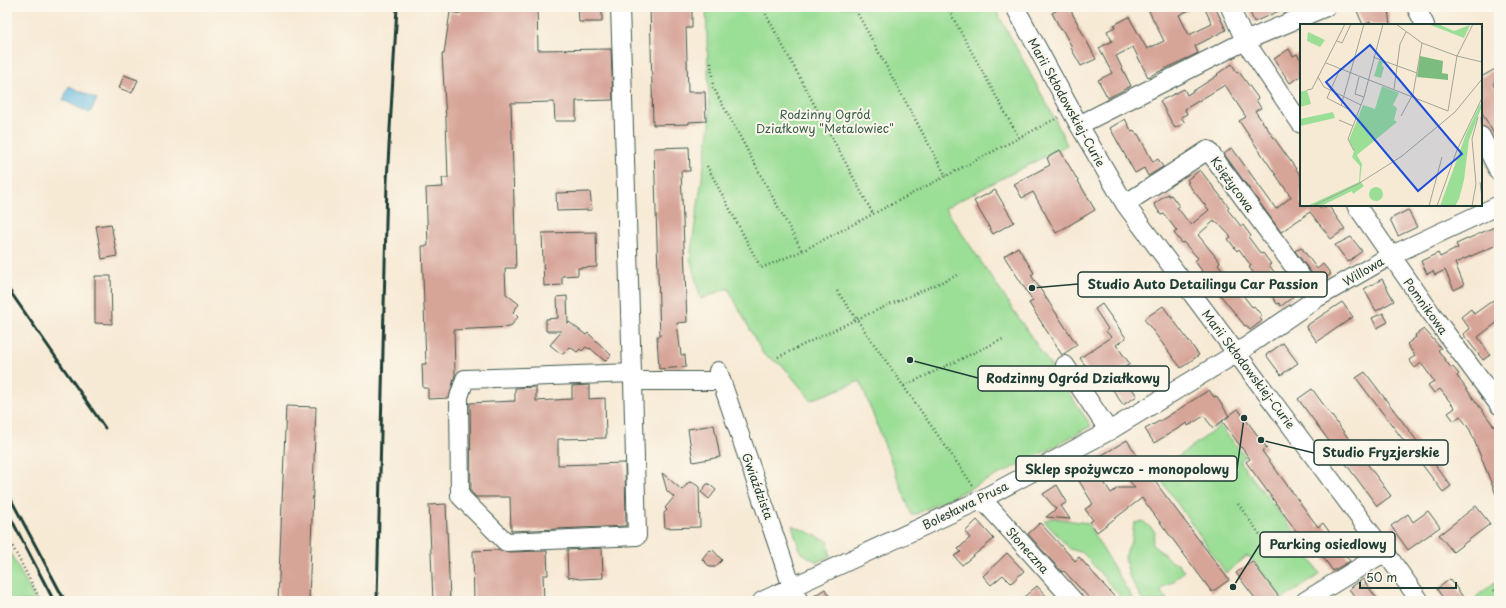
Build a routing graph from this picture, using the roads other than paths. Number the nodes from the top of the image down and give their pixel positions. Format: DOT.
graph roads {
  1 [pos="620,7"];
  2 [pos="1015,7"];
  3 [pos="1230,7"];
  4 [pos="1326,7"];
  5 [pos="1416,7"];
  6 [pos="1424,24"];
  7 [pos="1245,41"];
  8 [pos="1300,123"];
  9 [pos="1079,125"];
  10 [pos="1482,138"];
  11 [pos="1499,172"];
  12 [pos="1125,204"];
  13 [pos="1499,205"];
  14 [pos="1357,206"];
  15 [pos="1390,256"];
  16 [pos="1317,298"];
  17 [pos="1237,353"];
  18 [pos="1065,365"];
  19 [pos="633,377"];
  20 [pos="1499,405"];
  21 [pos="1109,432"];
  22 [pos="978,493"];
  23 [pos="1385,552"];
  24 [pos="795,594"];
  25 [pos="762,601"];
  26 [pos="1074,601"];
  27 [pos="1305,601"];
  28 [pos="1420,601"];
  1 -- 19 [label="street"];
  2 -- 9 [label="street, Marii Skłodowskiej-Curie"];
  3 -- 7 [label="street"];
  4 -- 7 [label="street"];
  5 -- 6 [label="street"];
  7 -- 8 [label="street"];
  7 -- 9 [label="street"];
  9 -- 12 [label="street, Marii Skłodowskiej-Curie"];
  10 -- 11 [label="street"];
  12 -- 16 [label="street, Księżycowa"];
  12 -- 17 [label="street, Marii Skłodowskiej-Curie"];
  13 -- 15 [label="street, Willowa"];
  14 -- 15 [label="street, Pomnikowa"];
  15 -- 16 [label="street, Willowa"];
  15 -- 20 [label="street, Pomnikowa"];
  16 -- 17 [label="street, Willowa"];
  17 -- 21 [label="street, Bolesława Prusa"];
  17 -- 23 [label="street, Marii Skłodowskiej-Curie"];
  18 -- 21 [label="street"];
  19 -- 19 [label="street"];
  19 -- 24 [label="street, Gwiaździsta"];
  21 -- 22 [label="street, Bolesława Prusa"];
  22 -- 24 [label="street, Bolesława Prusa"];
  22 -- 26 [label="street, Słoneczna"];
  23 -- 27 [label="street"];
  23 -- 28 [label="street, Marii Skłodowskiej-Curie"];
  24 -- 25 [label="street, Bolesława Prusa"];
}
